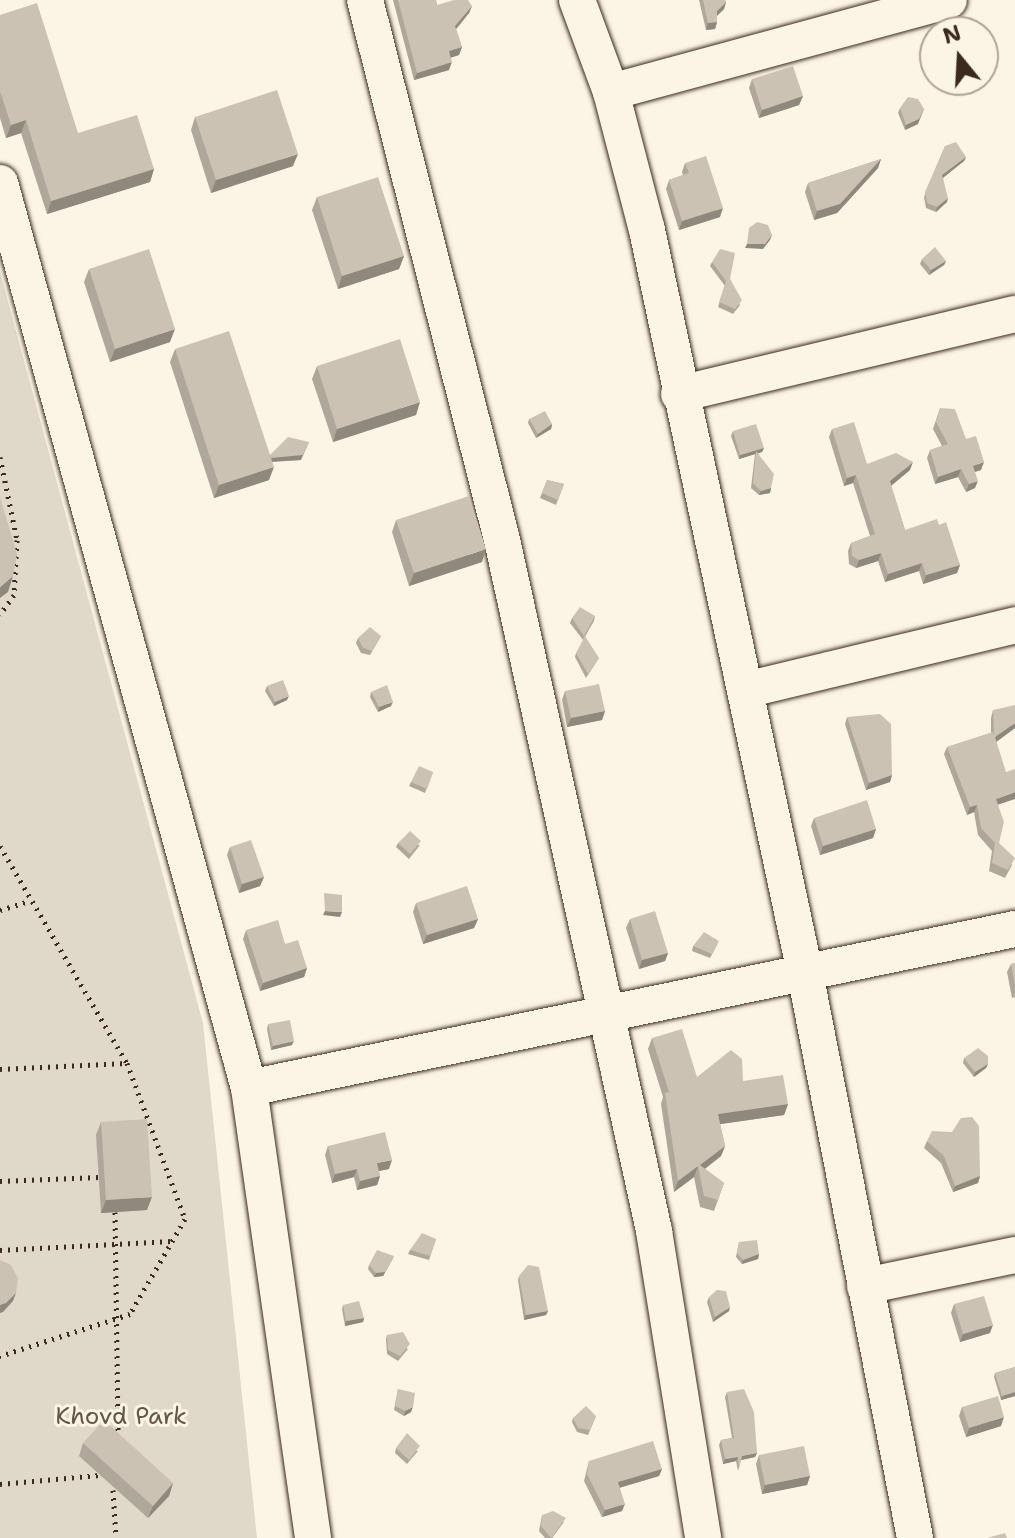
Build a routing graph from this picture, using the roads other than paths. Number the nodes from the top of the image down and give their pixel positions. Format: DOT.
graph roads {
  1 [pos="365,0"];
  2 [pos="577,0"];
  3 [pos="949,0"];
  4 [pos="611,92"];
  5 [pos="0,183"];
  6 [pos="1015,314"];
  7 [pos="679,394"];
  8 [pos="1015,625"];
  9 [pos="745,690"];
  10 [pos="1015,929"];
  11 [pos="805,973"];
  12 [pos="606,1018"];
  13 [pos="249,1088"];
  14 [pos="1015,1255"];
  15 [pos="865,1286"];
  16 [pos="313,1538"];
  17 [pos="703,1538"];
  18 [pos="915,1538"];
  1 -- 12 [label="street"];
  2 -- 4 [label="street"];
  3 -- 4 [label="street"];
  4 -- 7 [label="street"];
  5 -- 13 [label="street"];
  6 -- 7 [label="street"];
  7 -- 9 [label="street"];
  8 -- 9 [label="street"];
  9 -- 11 [label="street"];
  10 -- 11 [label="street"];
  11 -- 12 [label="street"];
  11 -- 15 [label="street"];
  12 -- 13 [label="street"];
  12 -- 17 [label="street"];
  13 -- 16 [label="street"];
  14 -- 15 [label="street"];
  15 -- 18 [label="street"];
}
